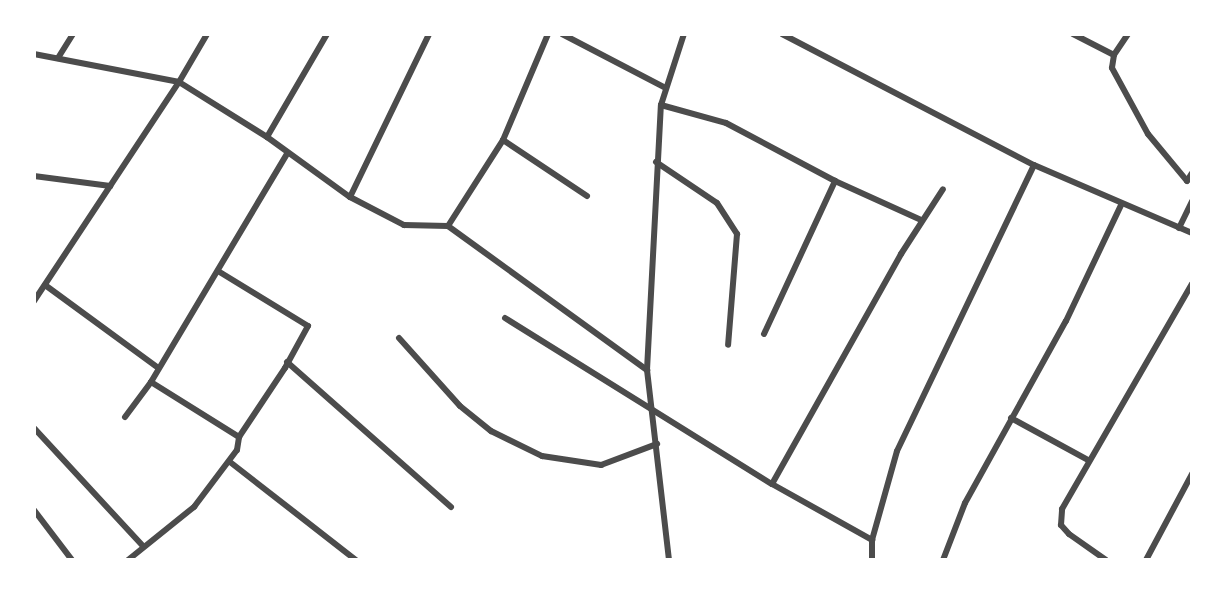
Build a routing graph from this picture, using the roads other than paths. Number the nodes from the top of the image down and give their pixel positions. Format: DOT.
graph roads {
  1 [pos="72,34"];
  2 [pos="207,34"];
  3 [pos="327,34"];
  4 [pos="429,34"];
  5 [pos="548,34"];
  6 [pos="562,34"];
  7 [pos="684,34"];
  8 [pos="782,34"];
  9 [pos="1073,34"];
  10 [pos="1128,34"];
  11 [pos="34,54"];
  12 [pos="1114,55"];
  13 [pos="58,58"];
  14 [pos="179,82"];
  15 [pos="664,87"];
  16 [pos="662,105"];
  17 [pos="267,137"];
  18 [pos="502,140"];
  19 [pos="287,154"];
  20 [pos="656,162"];
  21 [pos="1034,165"];
  22 [pos="1191,173"];
  23 [pos="34,176"];
  24 [pos="835,181"];
  25 [pos="110,186"];
  26 [pos="943,189"];
  27 [pos="587,196"];
  28 [pos="350,197"];
  29 [pos="1191,201"];
  30 [pos="1121,205"];
  31 [pos="921,220"];
  32 [pos="448,226"];
  33 [pos="1179,228"];
  34 [pos="1191,233"];
  35 [pos="218,271"];
  36 [pos="1191,284"];
  37 [pos="45,285"];
  38 [pos="34,301"];
  39 [pos="506,318"];
  40 [pos="764,334"];
  41 [pos="399,338"];
  42 [pos="728,345"];
  43 [pos="286,362"];
  44 [pos="157,367"];
  45 [pos="647,370"];
  46 [pos="151,382"];
  47 [pos="651,406"];
  48 [pos="125,417"];
  49 [pos="1011,418"];
  50 [pos="34,428"];
  51 [pos="239,436"];
  52 [pos="657,444"];
  53 [pos="1088,460"];
  54 [pos="230,462"];
  55 [pos="1191,474"];
  56 [pos="772,484"];
  57 [pos="451,507"];
  58 [pos="34,510"];
  59 [pos="872,540"];
  60 [pos="143,546"];
  61 [pos="72,560"];
  62 [pos="128,560"];
  63 [pos="356,560"];
  64 [pos="669,560"];
  65 [pos="872,560"];
  66 [pos="943,560"];
  67 [pos="1106,560"];
  68 [pos="1146,560"];
  1 -- 13 [label="street"];
  2 -- 14 [label="street"];
  3 -- 17 [label="street"];
  4 -- 28 [label="street"];
  5 -- 18 [label="street"];
  6 -- 15 [label="street"];
  7 -- 15 [label="street"];
  8 -- 21 [label="street"];
  9 -- 12 [label="street"];
  10 -- 12 [label="street"];
  11 -- 13 [label="street"];
  12 -- 22 [label="street"];
  13 -- 14 [label="street"];
  14 -- 17 [label="street"];
  14 -- 25 [label="street"];
  15 -- 16 [label="street"];
  16 -- 20 [label="street"];
  16 -- 24 [label="street"];
  17 -- 19 [label="street"];
  18 -- 27 [label="street"];
  18 -- 32 [label="street"];
  19 -- 28 [label="street"];
  19 -- 35 [label="street"];
  20 -- 42 [label="street"];
  20 -- 45 [label="street"];
  21 -- 30 [label="street"];
  21 -- 59 [label="street"];
  23 -- 25 [label="street"];
  24 -- 31 [label="street"];
  24 -- 40 [label="street"];
  25 -- 37 [label="street"];
  26 -- 31 [label="street"];
  28 -- 32 [label="street"];
  29 -- 33 [label="street"];
  30 -- 33 [label="street"];
  30 -- 49 [label="street"];
  31 -- 56 [label="street"];
  32 -- 45 [label="street"];
  33 -- 34 [label="street"];
  35 -- 43 [label="street"];
  35 -- 44 [label="street"];
  36 -- 53 [label="street"];
  37 -- 38 [label="street"];
  37 -- 44 [label="street"];
  39 -- 47 [label="street"];
  41 -- 52 [label="street"];
  43 -- 51 [label="street"];
  43 -- 57 [label="street"];
  44 -- 46 [label="street"];
  45 -- 47 [label="street"];
  46 -- 48 [label="street"];
  46 -- 51 [label="street"];
  47 -- 52 [label="street"];
  47 -- 56 [label="street"];
  49 -- 53 [label="street"];
  49 -- 66 [label="street"];
  50 -- 60 [label="street"];
  51 -- 54 [label="street"];
  52 -- 64 [label="street"];
  53 -- 67 [label="street"];
  54 -- 60 [label="street"];
  54 -- 63 [label="street"];
  55 -- 68 [label="street"];
  56 -- 59 [label="street"];
  58 -- 61 [label="street"];
  59 -- 65 [label="street"];
  60 -- 62 [label="street"];
}
